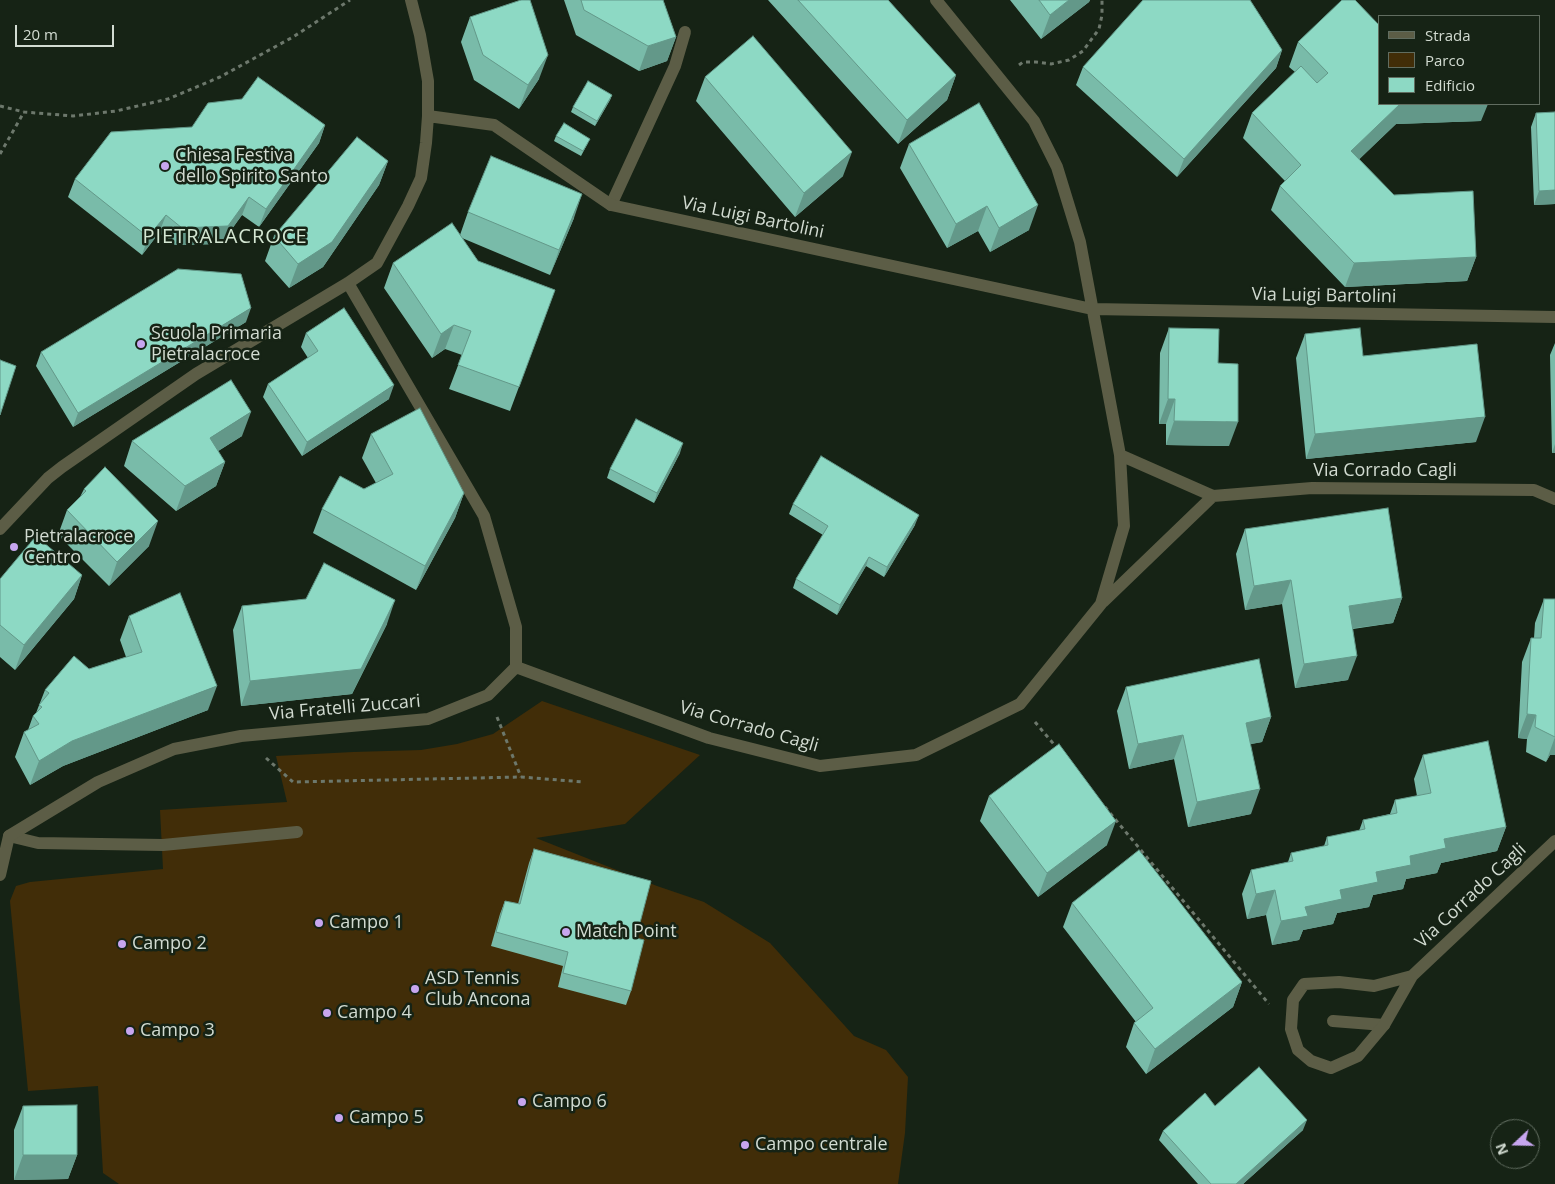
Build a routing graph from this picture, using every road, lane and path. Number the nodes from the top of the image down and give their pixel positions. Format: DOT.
graph roads {
  1 [pos="350,0"];
  2 [pos="411,0"];
  3 [pos="936,0"];
  4 [pos="1102,0"];
  5 [pos="685,32"];
  6 [pos="1023,62"];
  7 [pos="0,106"];
  8 [pos="24,112"];
  9 [pos="428,116"];
  10 [pos="0,154"];
  11 [pos="611,205"];
  12 [pos="348,283"];
  13 [pos="1092,309"];
  14 [pos="1555,317"];
  15 [pos="1120,455"];
  16 [pos="1213,496"];
  17 [pos="1555,499"];
  18 [pos="0,529"];
  19 [pos="1101,604"];
  20 [pos="516,667"];
  21 [pos="488,695"];
  22 [pos="1020,704"];
  23 [pos="241,736"];
  24 [pos="1058,750"];
  25 [pos="521,777"];
  26 [pos="584,782"];
  27 [pos="1102,803"];
  28 [pos="297,832"];
  29 [pos="9,836"];
  30 [pos="1555,841"];
  31 [pos="0,874"];
  32 [pos="1412,976"];
  33 [pos="1333,1021"];
  34 [pos="1384,1025"];
  35 [pos="1291,1029"];
  1 -- 8 [label="path"];
  2 -- 9 [label="street"];
  3 -- 13 [label="street"];
  4 -- 6 [label="path"];
  5 -- 11 [label="street"];
  7 -- 8 [label="path"];
  8 -- 10 [label="path"];
  9 -- 11 [label="street, Via Luigi Bartolini"];
  9 -- 12 [label="street"];
  11 -- 13 [label="street, Via Luigi Bartolini"];
  12 -- 18 [label="street"];
  12 -- 20 [label="street"];
  13 -- 14 [label="street, Via Luigi Bartolini"];
  13 -- 15 [label="street"];
  15 -- 16 [label="street, Via Corrado Cagli"];
  15 -- 19 [label="street, Via Corrado Cagli"];
  16 -- 17 [label="street, Via Corrado Cagli"];
  16 -- 19 [label="street, Via Corrado Cagli"];
  19 -- 22 [label="street, Via Corrado Cagli"];
  20 -- 21 [label="street, Via Fratelli Zuccari"];
  20 -- 22 [label="street, Via Corrado Cagli"];
  21 -- 23 [label="street, Via Fratelli Zuccari"];
  21 -- 25 [label="path"];
  22 -- 24 [label="path"];
  23 -- 25 [label="path"];
  23 -- 29 [label="street, Via Fratelli Zuccari"];
  25 -- 26 [label="path"];
  27 -- 35 [label="path"];
  28 -- 29 [label="street"];
  29 -- 31 [label="street"];
  30 -- 32 [label="street, Via Corrado Cagli"];
  32 -- 34 [label="street, Via Corrado Cagli"];
  32 -- 35 [label="street, Via Corrado Cagli"];
  33 -- 34 [label="street"];
  34 -- 35 [label="street, Via Corrado Cagli"];
}
